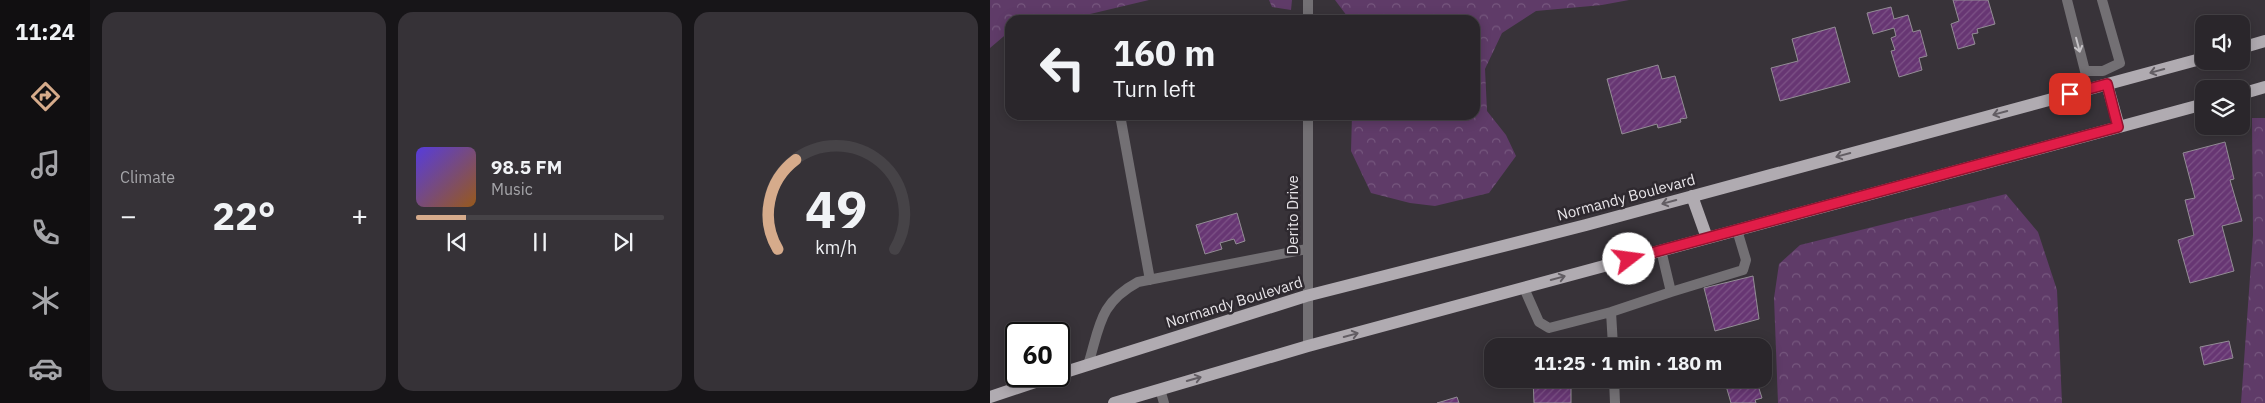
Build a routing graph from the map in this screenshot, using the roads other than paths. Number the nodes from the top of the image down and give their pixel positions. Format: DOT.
graph roads {
  1 [pos="1308,0"];
  2 [pos="2067,0"];
  3 [pos="2102,0"];
  4 [pos="1308,15"];
  5 [pos="2265,41"];
  6 [pos="2250,45"];
  7 [pos="2195,60"];
  8 [pos="2105,78"];
  9 [pos="2265,88"];
  10 [pos="2250,92"];
  11 [pos="2195,106"];
  12 [pos="1121,120"];
  13 [pos="1308,120"];
  14 [pos="2118,127"];
  15 [pos="1692,196"];
  16 [pos="1737,230"];
  17 [pos="1707,238"];
  18 [pos="1307,249"];
  19 [pos="1661,250"];
  20 [pos="1150,280"];
  21 [pos="1524,288"];
  22 [pos="1671,292"];
  23 [pos="1306,296"];
  24 [pos="1611,312"];
  25 [pos="1612,338"];
  26 [pos="1308,346"];
  27 [pos="1088,365"];
  28 [pos="1070,371"];
  29 [pos="1020,387"];
  30 [pos="1614,388"];
  31 [pos="1160,389"];
  32 [pos="990,397"];
  33 [pos="1114,403"];
  34 [pos="1164,403"];
  35 [pos="1615,403"];
  1 -- 4 [label="street"];
  2 -- 8 [label="street, one-way"];
  3 -- 8 [label="street"];
  5 -- 6 [label="main road"];
  7 -- 8 [label="main road, Normandy Boulevard, one-way"];
  8 -- 14 [label="main road"];
  8 -- 15 [label="main road, Normandy Boulevard, one-way"];
  9 -- 10 [label="main road"];
  11 -- 14 [label="main road"];
  12 -- 20 [label="street"];
  13 -- 18 [label="street, Derito Drive"];
  14 -- 16 [label="main road"];
  15 -- 17 [label="main road"];
  15 -- 23 [label="main road, Normandy Boulevard, one-way"];
  16 -- 17 [label="main road"];
  16 -- 22 [label="street"];
  17 -- 19 [label="main road"];
  18 -- 20 [label="street"];
  18 -- 23 [label="street, Derito Drive"];
  21 -- 19 [label="main road, one-way"];
  19 -- 22 [label="street"];
  20 -- 27 [label="street"];
  21 -- 24 [label="street"];
  26 -- 21 [label="main road, one-way"];
  22 -- 24 [label="street"];
  23 -- 26 [label="street, Derito Drive"];
  23 -- 27 [label="main road, Normandy Boulevard"];
  24 -- 25 [label="street"];
  31 -- 26 [label="main road, one-way"];
  27 -- 28 [label="main road, Normandy Boulevard"];
  29 -- 32 [label="main road"];
  30 -- 35 [label="street"];
  31 -- 33 [label="main road"];
  31 -- 34 [label="street"];
}
